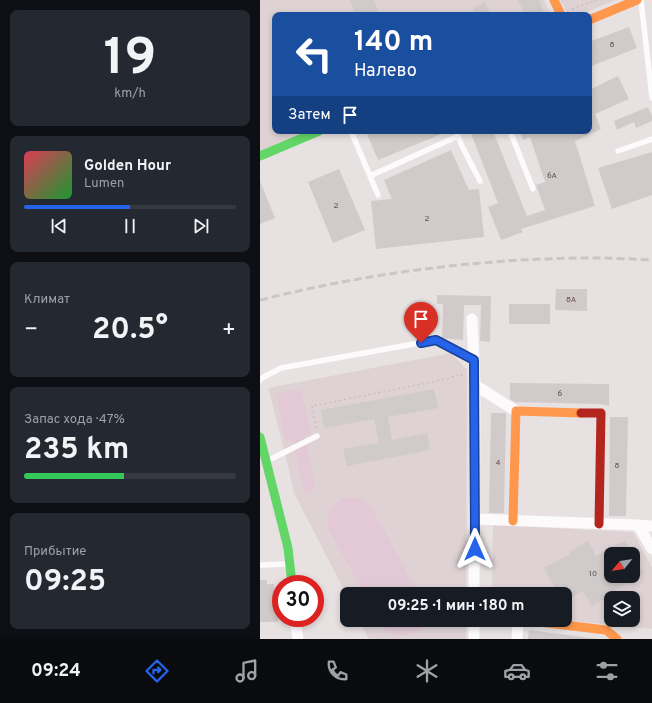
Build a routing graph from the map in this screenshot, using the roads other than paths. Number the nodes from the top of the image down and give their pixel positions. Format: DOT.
graph roads {
  1 [pos="554,0"];
  2 [pos="637,0"];
  3 [pos="641,0"];
  4 [pos="625,2"];
  5 [pos="560,12"];
  6 [pos="592,18"];
  7 [pos="652,98"];
  8 [pos="312,134"];
  9 [pos="352,134"];
  10 [pos="455,134"];
  11 [pos="457,134"];
  12 [pos="511,134"];
  13 [pos="652,139"];
  14 [pos="618,151"];
  15 [pos="260,156"];
  16 [pos="370,176"];
  17 [pos="480,181"];
  18 [pos="533,189"];
  19 [pos="378,195"];
  20 [pos="472,319"];
  21 [pos="474,360"];
  22 [pos="260,380"];
  23 [pos="474,385"];
  24 [pos="516,411"];
  25 [pos="317,436"];
  26 [pos="260,437"];
  27 [pos="263,463"];
  28 [pos="475,519"];
  29 [pos="513,521"];
  30 [pos="599,524"];
  31 [pos="638,525"];
  32 [pos="652,526"];
  33 [pos="652,548"];
  34 [pos="290,564"];
  35 [pos="260,565"];
  36 [pos="291,575"];
  37 [pos="474,587"];
  38 [pos="572,626"];
  39 [pos="296,627"];
  40 [pos="474,627"];
  41 [pos="518,627"];
  42 [pos="298,639"];
  43 [pos="474,639"];
  44 [pos="517,639"];
  45 [pos="617,639"];
  1 -- 5 [label="street"];
  2 -- 4 [label="street"];
  3 -- 7 [label="lane"];
  4 -- 6 [label="street"];
  8 -- 15 [label="street"];
  9 -- 16 [label="lane"];
  10 -- 16 [label="lane"];
  11 -- 17 [label="lane"];
  12 -- 18 [label="lane"];
  13 -- 14 [label="lane"];
  16 -- 19 [label="lane"];
  20 -- 21 [label="street"];
  21 -- 22 [label="lane"];
  21 -- 23 [label="street"];
  23 -- 24 [label="street"];
  23 -- 28 [label="street"];
  24 -- 29 [label="street"];
  24 -- 30 [label="street"];
  25 -- 27 [label="lane"];
  26 -- 27 [label="street"];
  27 -- 34 [label="street"];
  28 -- 29 [label="street"];
  28 -- 37 [label="street"];
  29 -- 30 [label="street"];
  30 -- 31 [label="street"];
  31 -- 32 [label="street"];
  31 -- 33 [label="street"];
  34 -- 35 [label="lane"];
  34 -- 36 [label="street"];
  38 -- 45 [label="street"];
  39 -- 42 [label="street"];
  40 -- 43 [label="street"];
  41 -- 44 [label="street"];
}
